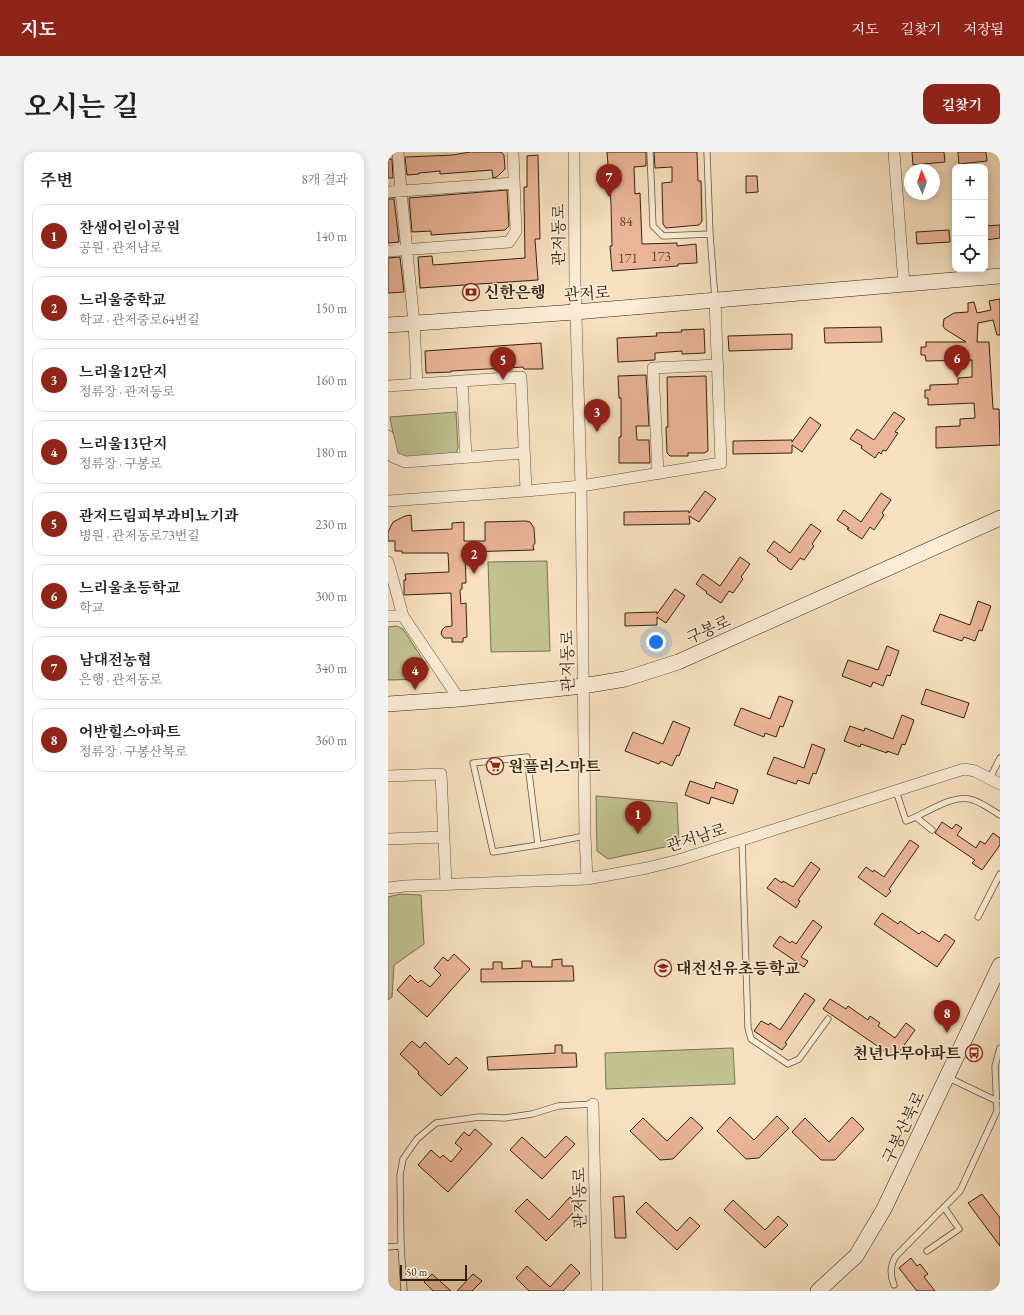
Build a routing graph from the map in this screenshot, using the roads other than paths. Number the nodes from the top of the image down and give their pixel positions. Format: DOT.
graph roads {
  1 [pos="388,152"];
  2 [pos="392,152"];
  3 [pos="398,152"];
  4 [pos="512,152"];
  5 [pos="574,152"];
  6 [pos="650,152"];
  7 [pos="707,152"];
  8 [pos="894,152"];
  9 [pos="514,183"];
  10 [pos="401,191"];
  11 [pos="388,192"];
  12 [pos="710,234"];
  13 [pos="407,250"];
  14 [pos="388,251"];
  15 [pos="1000,276"];
  16 [pos="904,284"];
  17 [pos="715,300"];
  18 [pos="576,312"];
  19 [pos="414,323"];
  20 [pos="388,325"];
  21 [pos="718,366"];
  22 [pos="462,381"];
  23 [pos="417,384"];
  24 [pos="388,386"];
  25 [pos="388,436"];
  26 [pos="524,453"];
  27 [pos="466,457"];
  28 [pos="658,474"];
  29 [pos="581,486"];
  30 [pos="526,491"];
  31 [pos="388,501"];
  32 [pos="1000,518"];
  33 [pos="388,562"];
  34 [pos="388,616"];
  35 [pos="403,616"];
  36 [pos="583,686"];
  37 [pos="459,699"];
  38 [pos="388,704"];
  39 [pos="1000,758"];
  40 [pos="388,776"];
  41 [pos="990,778"];
  42 [pos="1000,784"];
  43 [pos="896,791"];
  44 [pos="1000,815"];
  45 [pos="916,817"];
  46 [pos="932,830"];
  47 [pos="585,836"];
  48 [pos="444,837"];
  49 [pos="388,839"];
  50 [pos="742,840"];
  51 [pos="538,845"];
  52 [pos="1000,874"];
  53 [pos="587,879"];
  54 [pos="446,884"];
  55 [pos="388,888"];
  56 [pos="978,917"];
  57 [pos="1000,965"];
  58 [pos="828,1019"];
  59 [pos="1000,1048"];
  60 [pos="946,1077"];
  61 [pos="997,1101"];
  62 [pos="594,1104"];
  63 [pos="944,1207"];
  64 [pos="401,1246"];
  65 [pos="388,1247"];
  66 [pos="927,1251"];
  67 [pos="894,1285"];
  68 [pos="404,1291"];
  69 [pos="597,1291"];
  70 [pos="818,1291"];
  1 -- 2 [label="street"];
  3 -- 10 [label="street"];
  4 -- 9 [label="street"];
  5 -- 18 [label="street, 관저동로"];
  6 -- 12 [label="lane"];
  7 -- 12 [label="lane"];
  8 -- 16 [label="street"];
  9 -- 10 [label="street"];
  9 -- 13 [label="street"];
  10 -- 11 [label="street"];
  10 -- 13 [label="street"];
  12 -- 17 [label="lane"];
  13 -- 14 [label="street"];
  13 -- 19 [label="street"];
  15 -- 16 [label="main road, 관저로"];
  16 -- 17 [label="main road, 관저로"];
  17 -- 18 [label="main road, 관저로"];
  17 -- 21 [label="street"];
  18 -- 19 [label="main road, 관저로"];
  18 -- 29 [label="street, 관저동로"];
  19 -- 20 [label="main road, 관저로"];
  19 -- 23 [label="street"];
  21 -- 28 [label="street"];
  21 -- 28 [label="street"];
  22 -- 23 [label="street"];
  22 -- 26 [label="street"];
  22 -- 27 [label="street"];
  23 -- 24 [label="street"];
  25 -- 27 [label="street"];
  26 -- 27 [label="street"];
  26 -- 30 [label="street"];
  28 -- 29 [label="street"];
  29 -- 30 [label="street"];
  29 -- 36 [label="street, 관저동로"];
  30 -- 31 [label="street"];
  32 -- 36 [label="main road, 구봉로"];
  33 -- 35 [label="street"];
  34 -- 35 [label="street"];
  35 -- 37 [label="street"];
  36 -- 37 [label="main road, 구봉로"];
  36 -- 47 [label="street, 관저동로"];
  37 -- 38 [label="main road, 구봉로"];
  39 -- 41 [label="lane"];
  40 -- 48 [label="street"];
  41 -- 42 [label="street, 관저남로"];
  41 -- 43 [label="street, 관저남로"];
  43 -- 45 [label="lane"];
  43 -- 50 [label="street, 관저남로"];
  44 -- 45 [label="lane"];
  45 -- 46 [label="lane"];
  47 -- 51 [label="lane"];
  47 -- 53 [label="street, 관저동로"];
  48 -- 49 [label="street"];
  48 -- 54 [label="street"];
  50 -- 53 [label="street, 관저남로"];
  50 -- 58 [label="lane"];
  51 -- 51 [label="lane"];
  52 -- 56 [label="lane"];
  53 -- 54 [label="street, 관저남로"];
  54 -- 55 [label="street, 관저남로"];
  57 -- 60 [label="main road, 구봉산북로"];
  59 -- 61 [label="lane"];
  60 -- 61 [label="lane"];
  60 -- 70 [label="main road, 구봉산북로"];
  61 -- 63 [label="lane"];
  62 -- 64 [label="lane"];
  62 -- 69 [label="street, 관저동로"];
  63 -- 66 [label="lane"];
  63 -- 67 [label="lane"];
  64 -- 65 [label="lane"];
  64 -- 68 [label="lane"];
}
